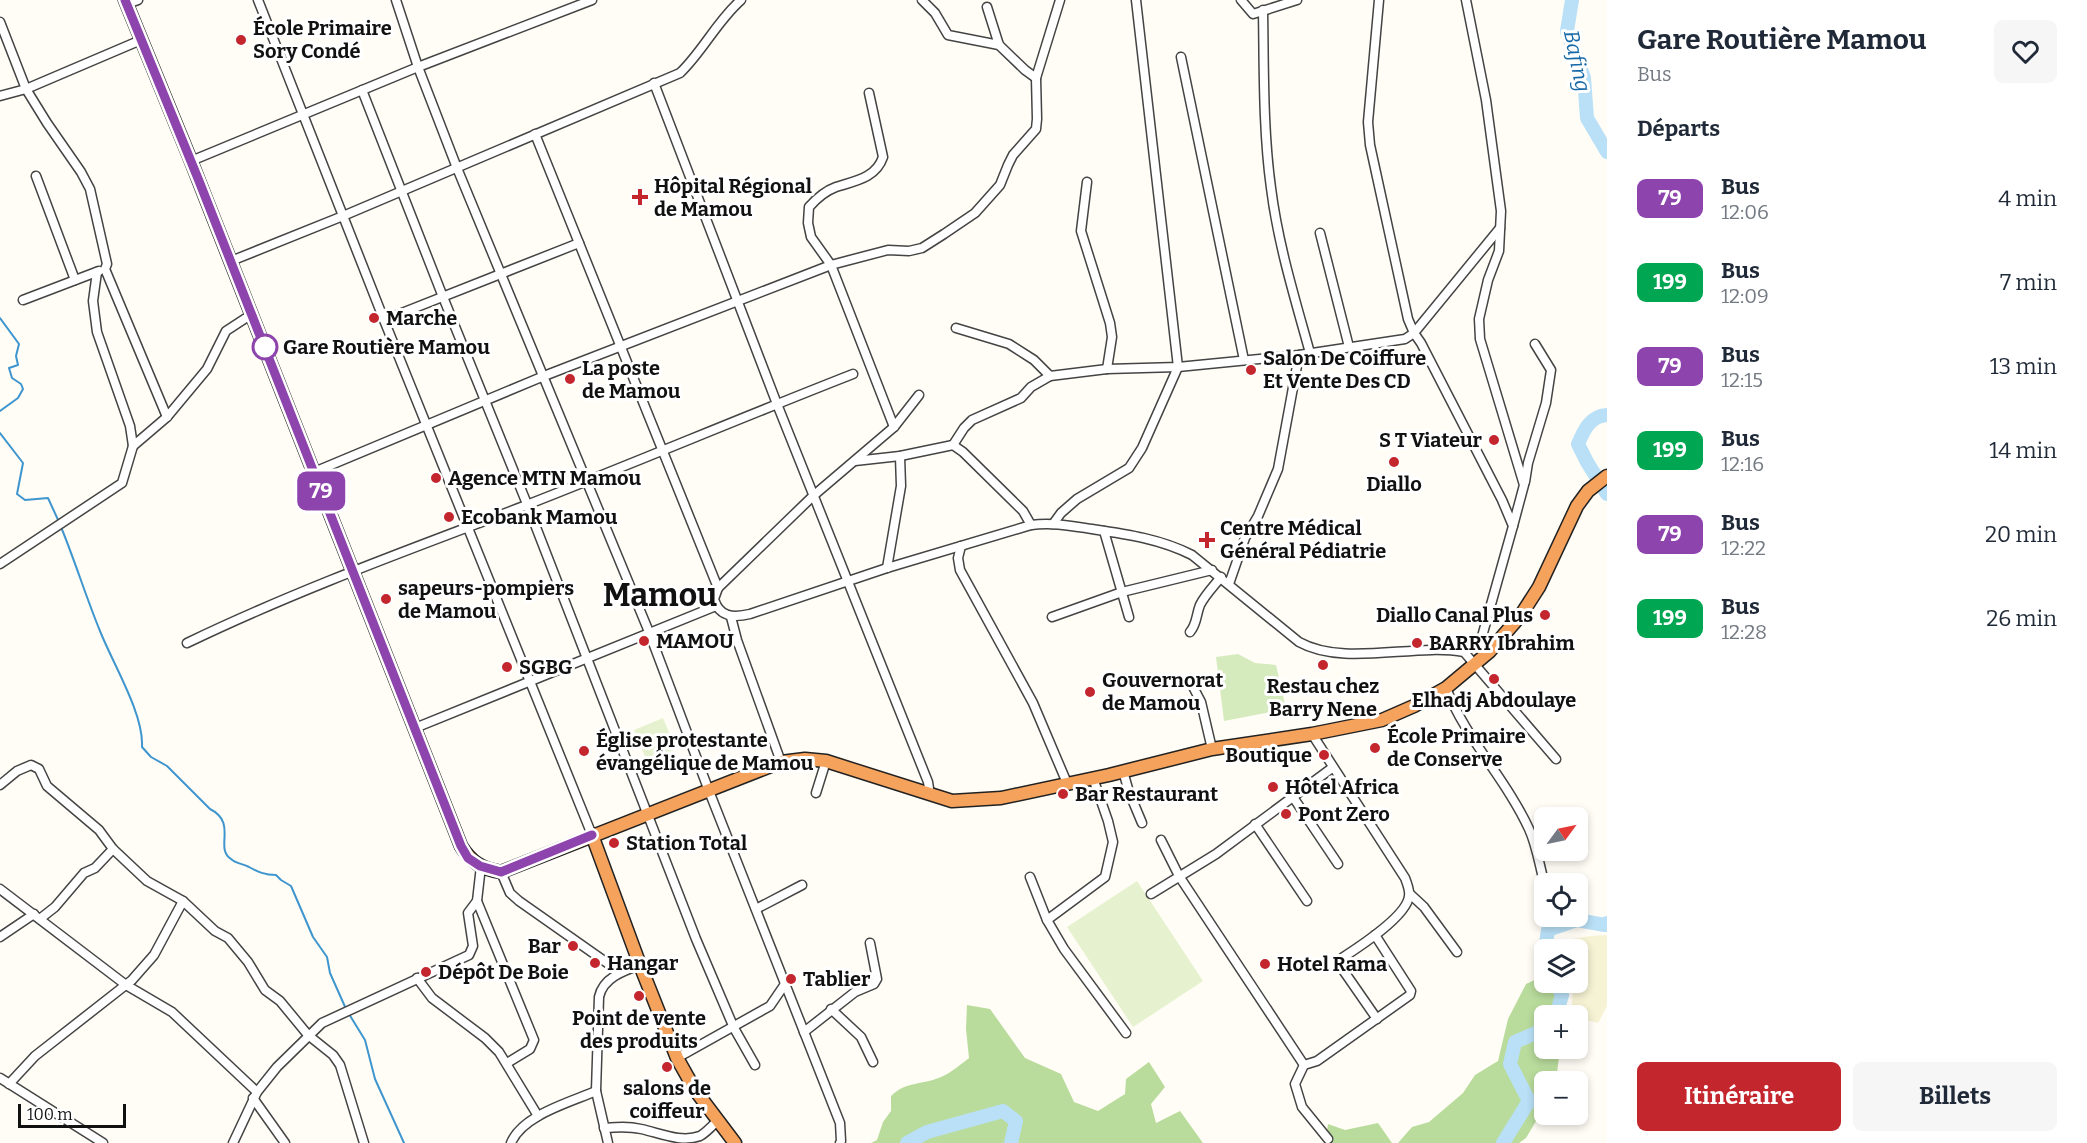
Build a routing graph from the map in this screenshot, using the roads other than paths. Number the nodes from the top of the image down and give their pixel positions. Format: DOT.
graph roads {
  1 [pos="258,0"];
  2 [pos="396,0"];
  3 [pos="591,0"];
  4 [pos="741,0"];
  5 [pos="922,0"];
  6 [pos="1060,0"];
  7 [pos="1136,0"];
  8 [pos="1242,0"];
  9 [pos="1297,0"];
  10 [pos="1379,0"];
  11 [pos="1466,0"];
  12 [pos="130,2"];
  13 [pos="987,7"];
  14 [pos="1263,10"];
  15 [pos="0,22"];
  16 [pos="141,40"];
  17 [pos="999,45"];
  18 [pos="1181,57"];
  19 [pos="418,67"];
  20 [pos="1035,78"];
  21 [pos="654,83"];
  22 [pos="26,88"];
  23 [pos="362,90"];
  24 [pos="869,93"];
  25 [pos="0,96"];
  26 [pos="303,115"];
  27 [pos="535,134"];
  28 [pos="191,161"];
  29 [pos="457,168"];
  30 [pos="36,176"];
  31 [pos="1087,182"];
  32 [pos="401,191"];
  33 [pos="343,216"];
  34 [pos="1500,228"];
  35 [pos="1320,233"];
  36 [pos="579,243"];
  37 [pos="231,261"];
  38 [pos="831,265"];
  39 [pos="101,270"];
  40 [pos="502,274"];
  41 [pos="75,280"];
  42 [pos="443,297"];
  43 [pos="23,300"];
  44 [pos="737,301"];
  45 [pos="252,314"];
  46 [pos="384,320"];
  47 [pos="956,328"];
  48 [pos="1414,333"];
  49 [pos="1535,344"];
  50 [pos="621,347"];
  51 [pos="1349,347"];
  52 [pos="1310,353"];
  53 [pos="1299,355"];
  54 [pos="1244,360"];
  55 [pos="1178,367"];
  56 [pos="1107,369"];
  57 [pos="853,374"];
  58 [pos="1050,375"];
  59 [pos="544,376"];
  60 [pos="919,396"];
  61 [pos="485,400"];
  62 [pos="777,404"];
  63 [pos="167,417"];
  64 [pos="426,425"];
  65 [pos="894,428"];
  66 [pos="953,445"];
  67 [pos="133,447"];
  68 [pos="662,450"];
  69 [pos="900,456"];
  70 [pos="855,461"];
  71 [pos="314,472"];
  72 [pos="1604,479"];
  73 [pos="585,480"];
  74 [pos="1524,485"];
  75 [pos="813,496"];
  76 [pos="527,504"];
  77 [pos="1053,524"];
  78 [pos="1031,525"];
  79 [pos="1513,526"];
  80 [pos="468,527"];
  81 [pos="1104,531"];
  82 [pos="961,546"];
  83 [pos="0,564"];
  84 [pos="887,568"];
  85 [pos="1212,570"];
  86 [pos="353,571"];
  87 [pos="1221,577"];
  88 [pos="848,582"];
  89 [pos="1229,584"];
  90 [pos="718,588"];
  91 [pos="1122,592"];
  92 [pos="716,606"];
  93 [pos="731,617"];
  94 [pos="1052,617"];
  95 [pos="1129,617"];
  96 [pos="649,632"];
  97 [pos="1191,632"];
  98 [pos="187,642"];
  99 [pos="1490,652"];
  100 [pos="586,658"];
  101 [pos="1475,665"];
  102 [pos="530,681"];
  103 [pos="1190,681"];
  104 [pos="1446,688"];
  105 [pos="414,728"];
  106 [pos="1312,734"];
  107 [pos="1212,749"];
  108 [pos="1556,759"];
  109 [pos="826,760"];
  110 [pos="781,762"];
  111 [pos="1332,768"];
  112 [pos="1123,771"];
  113 [pos="1094,778"];
  114 [pos="1067,783"];
  115 [pos="0,785"];
  116 [pos="709,791"];
  117 [pos="816,793"];
  118 [pos="930,795"];
  119 [pos="1293,797"];
  120 [pos="648,814"];
  121 [pos="1142,823"];
  122 [pos="1256,824"];
  123 [pos="592,835"];
  124 [pos="1161,840"];
  125 [pos="113,849"];
  126 [pos="1338,864"];
  127 [pos="480,866"];
  128 [pos="501,872"];
  129 [pos="1543,873"];
  130 [pos="1179,876"];
  131 [pos="1030,877"];
  132 [pos="802,885"];
  133 [pos="0,889"];
  134 [pos="1151,894"];
  135 [pos="1410,894"];
  136 [pos="477,901"];
  137 [pos="1307,901"];
  138 [pos="183,902"];
  139 [pos="756,909"];
  140 [pos="37,916"];
  141 [pos="1047,920"];
  142 [pos="1375,935"];
  143 [pos="0,937"];
  144 [pos="870,943"];
  145 [pos="1457,952"];
  146 [pos="640,965"];
  147 [pos="620,972"];
  148 [pos="417,978"];
  149 [pos="785,984"];
  150 [pos="126,985"];
  151 [pos="831,1009"];
  152 [pos="1377,1018"];
  153 [pos="734,1028"];
  154 [pos="804,1032"];
  155 [pos="1126,1033"];
  156 [pos="308,1035"];
  157 [pos="677,1059"];
  158 [pos="873,1062"];
  159 [pos="507,1063"];
  160 [pos="754,1065"];
  161 [pos="1304,1065"];
  162 [pos="3,1081"];
  163 [pos="597,1091"];
  164 [pos="255,1095"];
  165 [pos="537,1116"];
  166 [pos="718,1120"];
  167 [pos="604,1128"];
  168 [pos="1328,1139"];
  169 [pos="103,1143"];
  170 [pos="233,1143"];
  171 [pos="285,1143"];
  172 [pos="364,1143"];
  173 [pos="511,1143"];
  174 [pos="608,1143"];
  175 [pos="735,1143"];
  176 [pos="840,1143"];
  1 -- 26 [label="street"];
  2 -- 19 [label="street"];
  3 -- 19 [label="street"];
  4 -- 21 [label="street"];
  5 -- 17 [label="street"];
  6 -- 20 [label="street"];
  7 -- 55 [label="street"];
  8 -- 14 [label="street"];
  9 -- 14 [label="street"];
  10 -- 48 [label="street"];
  11 -- 34 [label="street"];
  12 -- 16 [label="highway"];
  13 -- 17 [label="street"];
  14 -- 52 [label="street"];
  15 -- 22 [label="street"];
  16 -- 22 [label="street"];
  16 -- 28 [label="highway"];
  17 -- 20 [label="street"];
  18 -- 54 [label="street"];
  19 -- 23 [label="street"];
  19 -- 29 [label="street"];
  20 -- 38 [label="street"];
  21 -- 27 [label="street"];
  21 -- 44 [label="street"];
  22 -- 25 [label="street"];
  22 -- 39 [label="street"];
  23 -- 26 [label="street"];
  23 -- 32 [label="street"];
  24 -- 38 [label="street"];
  26 -- 28 [label="street"];
  26 -- 33 [label="street"];
  27 -- 29 [label="street"];
  27 -- 36 [label="street"];
  28 -- 37 [label="highway"];
  29 -- 32 [label="street"];
  29 -- 40 [label="street"];
  30 -- 41 [label="street"];
  31 -- 56 [label="street"];
  32 -- 33 [label="street"];
  32 -- 42 [label="street"];
  33 -- 37 [label="street"];
  33 -- 46 [label="street"];
  34 -- 48 [label="street"];
  34 -- 74 [label="street"];
  35 -- 51 [label="street"];
  36 -- 40 [label="street"];
  36 -- 50 [label="street"];
  37 -- 45 [label="highway"];
  38 -- 44 [label="street"];
  38 -- 65 [label="street"];
  39 -- 41 [label="street"];
  39 -- 63 [label="street"];
  39 -- 67 [label="street"];
  40 -- 42 [label="street"];
  40 -- 59 [label="street"];
  41 -- 43 [label="street"];
  42 -- 46 [label="street"];
  42 -- 61 [label="street"];
  44 -- 50 [label="street"];
  44 -- 62 [label="street"];
  45 -- 63 [label="street"];
  45 -- 71 [label="highway"];
  46 -- 64 [label="street"];
  47 -- 58 [label="street"];
  48 -- 51 [label="street"];
  48 -- 79 [label="street"];
  49 -- 74 [label="street"];
  50 -- 59 [label="street"];
  50 -- 68 [label="street"];
  51 -- 52 [label="street"];
  52 -- 53 [label="street"];
  53 -- 54 [label="street"];
  53 -- 89 [label="street"];
  54 -- 55 [label="street"];
  55 -- 56 [label="street"];
  55 -- 77 [label="street"];
  56 -- 58 [label="street"];
  57 -- 62 [label="street"];
  58 -- 66 [label="street"];
  59 -- 61 [label="street"];
  59 -- 73 [label="street"];
  60 -- 65 [label="street"];
  61 -- 64 [label="street"];
  61 -- 76 [label="street"];
  62 -- 68 [label="street"];
  62 -- 75 [label="street"];
  63 -- 67 [label="street"];
  64 -- 71 [label="street"];
  64 -- 80 [label="street"];
  65 -- 70 [label="street"];
  66 -- 69 [label="street"];
  66 -- 78 [label="street"];
  67 -- 83 [label="street"];
  68 -- 73 [label="street"];
  68 -- 90 [label="street"];
  69 -- 70 [label="street"];
  69 -- 84 [label="street"];
  70 -- 75 [label="street"];
  71 -- 86 [label="highway"];
  72 -- 99 [label="highway"];
  73 -- 76 [label="street"];
  73 -- 96 [label="street"];
  74 -- 79 [label="street"];
  75 -- 88 [label="street"];
  75 -- 90 [label="street"];
  76 -- 80 [label="street"];
  76 -- 100 [label="street"];
  77 -- 78 [label="street"];
  77 -- 81 [label="street"];
  78 -- 82 [label="street"];
  79 -- 99 [label="street"];
  80 -- 86 [label="street"];
  80 -- 102 [label="street"];
  81 -- 85 [label="street"];
  81 -- 91 [label="street"];
  82 -- 84 [label="street"];
  82 -- 114 [label="street"];
  84 -- 88 [label="street"];
  85 -- 87 [label="street"];
  85 -- 91 [label="street"];
  86 -- 98 [label="street"];
  86 -- 105 [label="highway"];
  87 -- 89 [label="street"];
  87 -- 97 [label="street"];
  88 -- 93 [label="street"];
  88 -- 118 [label="street"];
  89 -- 101 [label="street"];
  90 -- 92 [label="street"];
  91 -- 94 [label="street"];
  91 -- 95 [label="street"];
  92 -- 93 [label="street"];
  92 -- 96 [label="street"];
  93 -- 110 [label="street"];
  96 -- 100 [label="street"];
  96 -- 116 [label="street"];
  99 -- 101 [label="highway"];
  100 -- 102 [label="street"];
  100 -- 120 [label="street"];
  101 -- 104 [label="highway"];
  101 -- 108 [label="street"];
  102 -- 105 [label="street"];
  102 -- 123 [label="street"];
  103 -- 107 [label="street"];
  104 -- 106 [label="highway"];
  104 -- 129 [label="street"];
  105 -- 127 [label="highway"];
  106 -- 107 [label="highway"];
  106 -- 111 [label="street"];
  107 -- 112 [label="highway"];
  109 -- 110 [label="highway"];
  109 -- 117 [label="street"];
  109 -- 118 [label="highway"];
  110 -- 116 [label="highway"];
  111 -- 119 [label="street"];
  111 -- 135 [label="street"];
  112 -- 113 [label="highway"];
  112 -- 121 [label="street"];
  113 -- 114 [label="highway"];
  113 -- 141 [label="street"];
  114 -- 118 [label="highway"];
  115 -- 125 [label="street"];
  116 -- 120 [label="highway"];
  116 -- 139 [label="street"];
  119 -- 122 [label="street"];
  119 -- 126 [label="street"];
  120 -- 123 [label="highway"];
  120 -- 153 [label="street"];
  122 -- 130 [label="street"];
  122 -- 137 [label="street"];
  123 -- 128 [label="highway"];
  123 -- 146 [label="highway"];
  124 -- 130 [label="street"];
  125 -- 138 [label="street"];
  125 -- 140 [label="street"];
  127 -- 128 [label="highway"];
  127 -- 136 [label="street"];
  128 -- 147 [label="street"];
  130 -- 134 [label="street"];
  130 -- 161 [label="street"];
  131 -- 141 [label="street"];
  132 -- 139 [label="street"];
  133 -- 140 [label="street"];
  135 -- 142 [label="street"];
  135 -- 145 [label="street"];
  136 -- 148 [label="street"];
  136 -- 159 [label="street"];
  138 -- 150 [label="street"];
  138 -- 156 [label="street"];
  139 -- 149 [label="street"];
  140 -- 143 [label="street"];
  140 -- 150 [label="street"];
  141 -- 155 [label="street"];
  142 -- 152 [label="street"];
  142 -- 152 [label="street"];
  144 -- 151 [label="street"];
  146 -- 147 [label="street"];
  146 -- 157 [label="highway"];
  147 -- 163 [label="street"];
  148 -- 156 [label="street"];
  148 -- 159 [label="street"];
  149 -- 153 [label="street"];
  149 -- 154 [label="street"];
  150 -- 162 [label="street"];
  150 -- 164 [label="street"];
  151 -- 154 [label="street"];
  151 -- 158 [label="street"];
  152 -- 161 [label="street"];
  153 -- 157 [label="street"];
  153 -- 160 [label="street"];
  154 -- 176 [label="street"];
  156 -- 164 [label="street"];
  156 -- 172 [label="street"];
  157 -- 166 [label="highway"];
  159 -- 165 [label="street"];
  161 -- 168 [label="street"];
  162 -- 169 [label="street"];
  163 -- 165 [label="street"];
  163 -- 167 [label="street"];
  164 -- 170 [label="street"];
  164 -- 171 [label="street"];
  165 -- 173 [label="street"];
  166 -- 167 [label="street"];
  166 -- 175 [label="highway"];
  167 -- 174 [label="street"];
}
